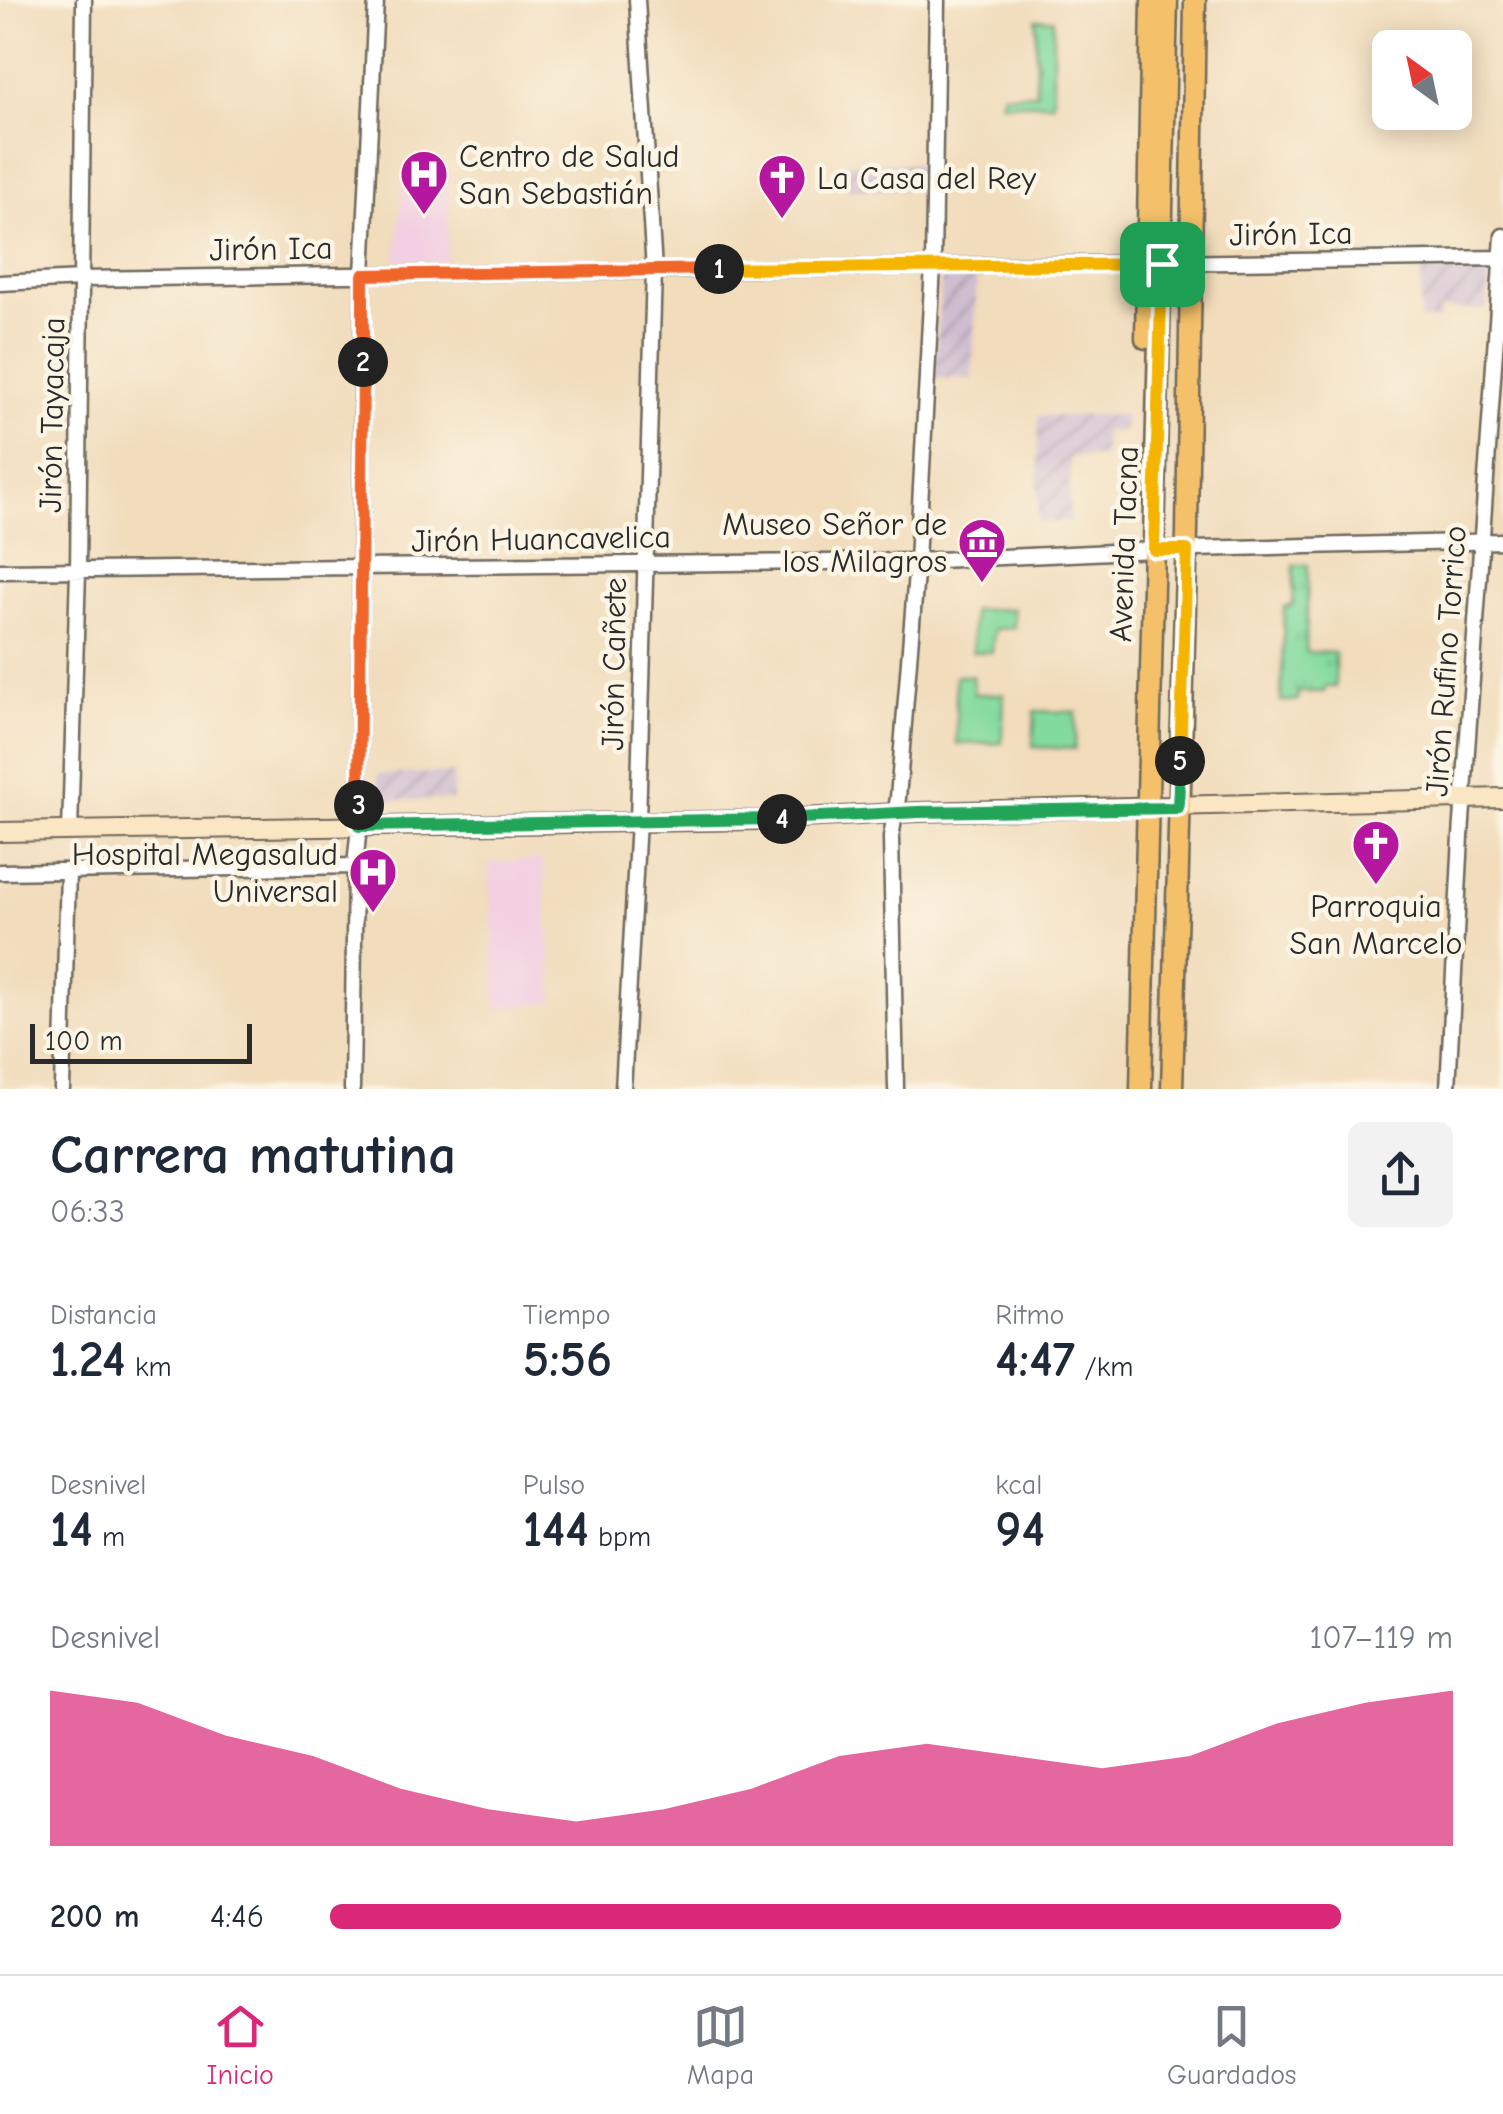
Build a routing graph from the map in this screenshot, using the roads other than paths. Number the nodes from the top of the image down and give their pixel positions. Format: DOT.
graph roads {
  1 [pos="84,0"];
  2 [pos="376,0"];
  3 [pos="637,0"];
  4 [pos="937,0"];
  5 [pos="1152,0"];
  6 [pos="1167,0"];
  7 [pos="1194,0"];
  8 [pos="1503,236"];
  9 [pos="1502,258"];
  10 [pos="1191,263"];
  11 [pos="1155,264"];
  12 [pos="933,266"];
  13 [pos="654,270"];
  14 [pos="363,275"];
  15 [pos="82,279"];
  16 [pos="0,283"];
  17 [pos="1482,541"];
  18 [pos="1503,541"];
  19 [pos="1147,550"];
  20 [pos="1191,550"];
  21 [pos="917,562"];
  22 [pos="643,564"];
  23 [pos="362,569"];
  24 [pos="0,571"];
  25 [pos="78,571"];
  26 [pos="1503,798"];
  27 [pos="1464,799"];
  28 [pos="1140,808"];
  29 [pos="1178,808"];
  30 [pos="896,813"];
  31 [pos="638,822"];
  32 [pos="359,826"];
  33 [pos="70,831"];
  34 [pos="0,832"];
  35 [pos="355,866"];
  36 [pos="68,871"];
  37 [pos="0,872"];
  38 [pos="62,1089"];
  39 [pos="352,1089"];
  40 [pos="623,1089"];
  41 [pos="896,1089"];
  42 [pos="1130,1089"];
  43 [pos="1141,1089"];
  44 [pos="1172,1089"];
  45 [pos="1448,1089"];
  1 -- 15 [label="street, Jirón Tayacaja"];
  2 -- 14 [label="street"];
  3 -- 13 [label="street, Jirón Cañete"];
  4 -- 12 [label="street"];
  5 -- 11 [label="main road, Avenida Tacna"];
  6 -- 11 [label="main road, Avenida Tacna"];
  7 -- 10 [label="main road, Avenida Tacna"];
  8 -- 9 [label="street, Jirón Rufino Torrico"];
  9 -- 10 [label="street, Jirón Ica"];
  9 -- 17 [label="street, Jirón Rufino Torrico"];
  10 -- 11 [label="street, Jirón Ica"];
  10 -- 20 [label="main road, Avenida Tacna"];
  11 -- 12 [label="street, Jirón Ica"];
  11 -- 19 [label="main road, Avenida Tacna"];
  12 -- 13 [label="street, Jirón Ica"];
  12 -- 21 [label="street"];
  13 -- 14 [label="street, Jirón Ica"];
  13 -- 22 [label="street, Jirón Cañete"];
  14 -- 15 [label="street, Jirón Ica"];
  14 -- 23 [label="street"];
  15 -- 16 [label="street, Jirón Ica"];
  15 -- 25 [label="street, Jirón Tayacaja"];
  17 -- 18 [label="street, Jirón Huancavelica"];
  17 -- 20 [label="street, Jirón Huancavelica"];
  17 -- 27 [label="street, Jirón Rufino Torrico"];
  19 -- 20 [label="street, Jirón Huancavelica"];
  19 -- 21 [label="street, Jirón Huancavelica"];
  19 -- 28 [label="main road, Avenida Tacna"];
  20 -- 29 [label="main road, Avenida Tacna"];
  21 -- 22 [label="street, Jirón Huancavelica"];
  21 -- 30 [label="street"];
  22 -- 23 [label="street, Jirón Huancavelica"];
  22 -- 31 [label="street, Jirón Cañete"];
  23 -- 25 [label="street, Jirón Huancavelica"];
  23 -- 32 [label="street"];
  24 -- 25 [label="street, Jirón Huancavelica"];
  25 -- 33 [label="street, Jirón Tayacaja"];
  26 -- 27 [label="main road"];
  27 -- 29 [label="main road"];
  27 -- 45 [label="street, Jirón Rufino Torrico"];
  28 -- 29 [label="main road"];
  28 -- 30 [label="main road"];
  28 -- 42 [label="main road, Avenida Tacna"];
  28 -- 43 [label="main road, Avenida Tacna"];
  29 -- 44 [label="main road, Avenida Tacna"];
  30 -- 31 [label="main road"];
  30 -- 41 [label="street"];
  31 -- 32 [label="main road"];
  31 -- 40 [label="street, Jirón Cañete"];
  32 -- 33 [label="main road"];
  32 -- 35 [label="street"];
  33 -- 34 [label="main road"];
  35 -- 36 [label="street"];
  35 -- 39 [label="street"];
  36 -- 37 [label="street"];
  36 -- 38 [label="street"];
}
